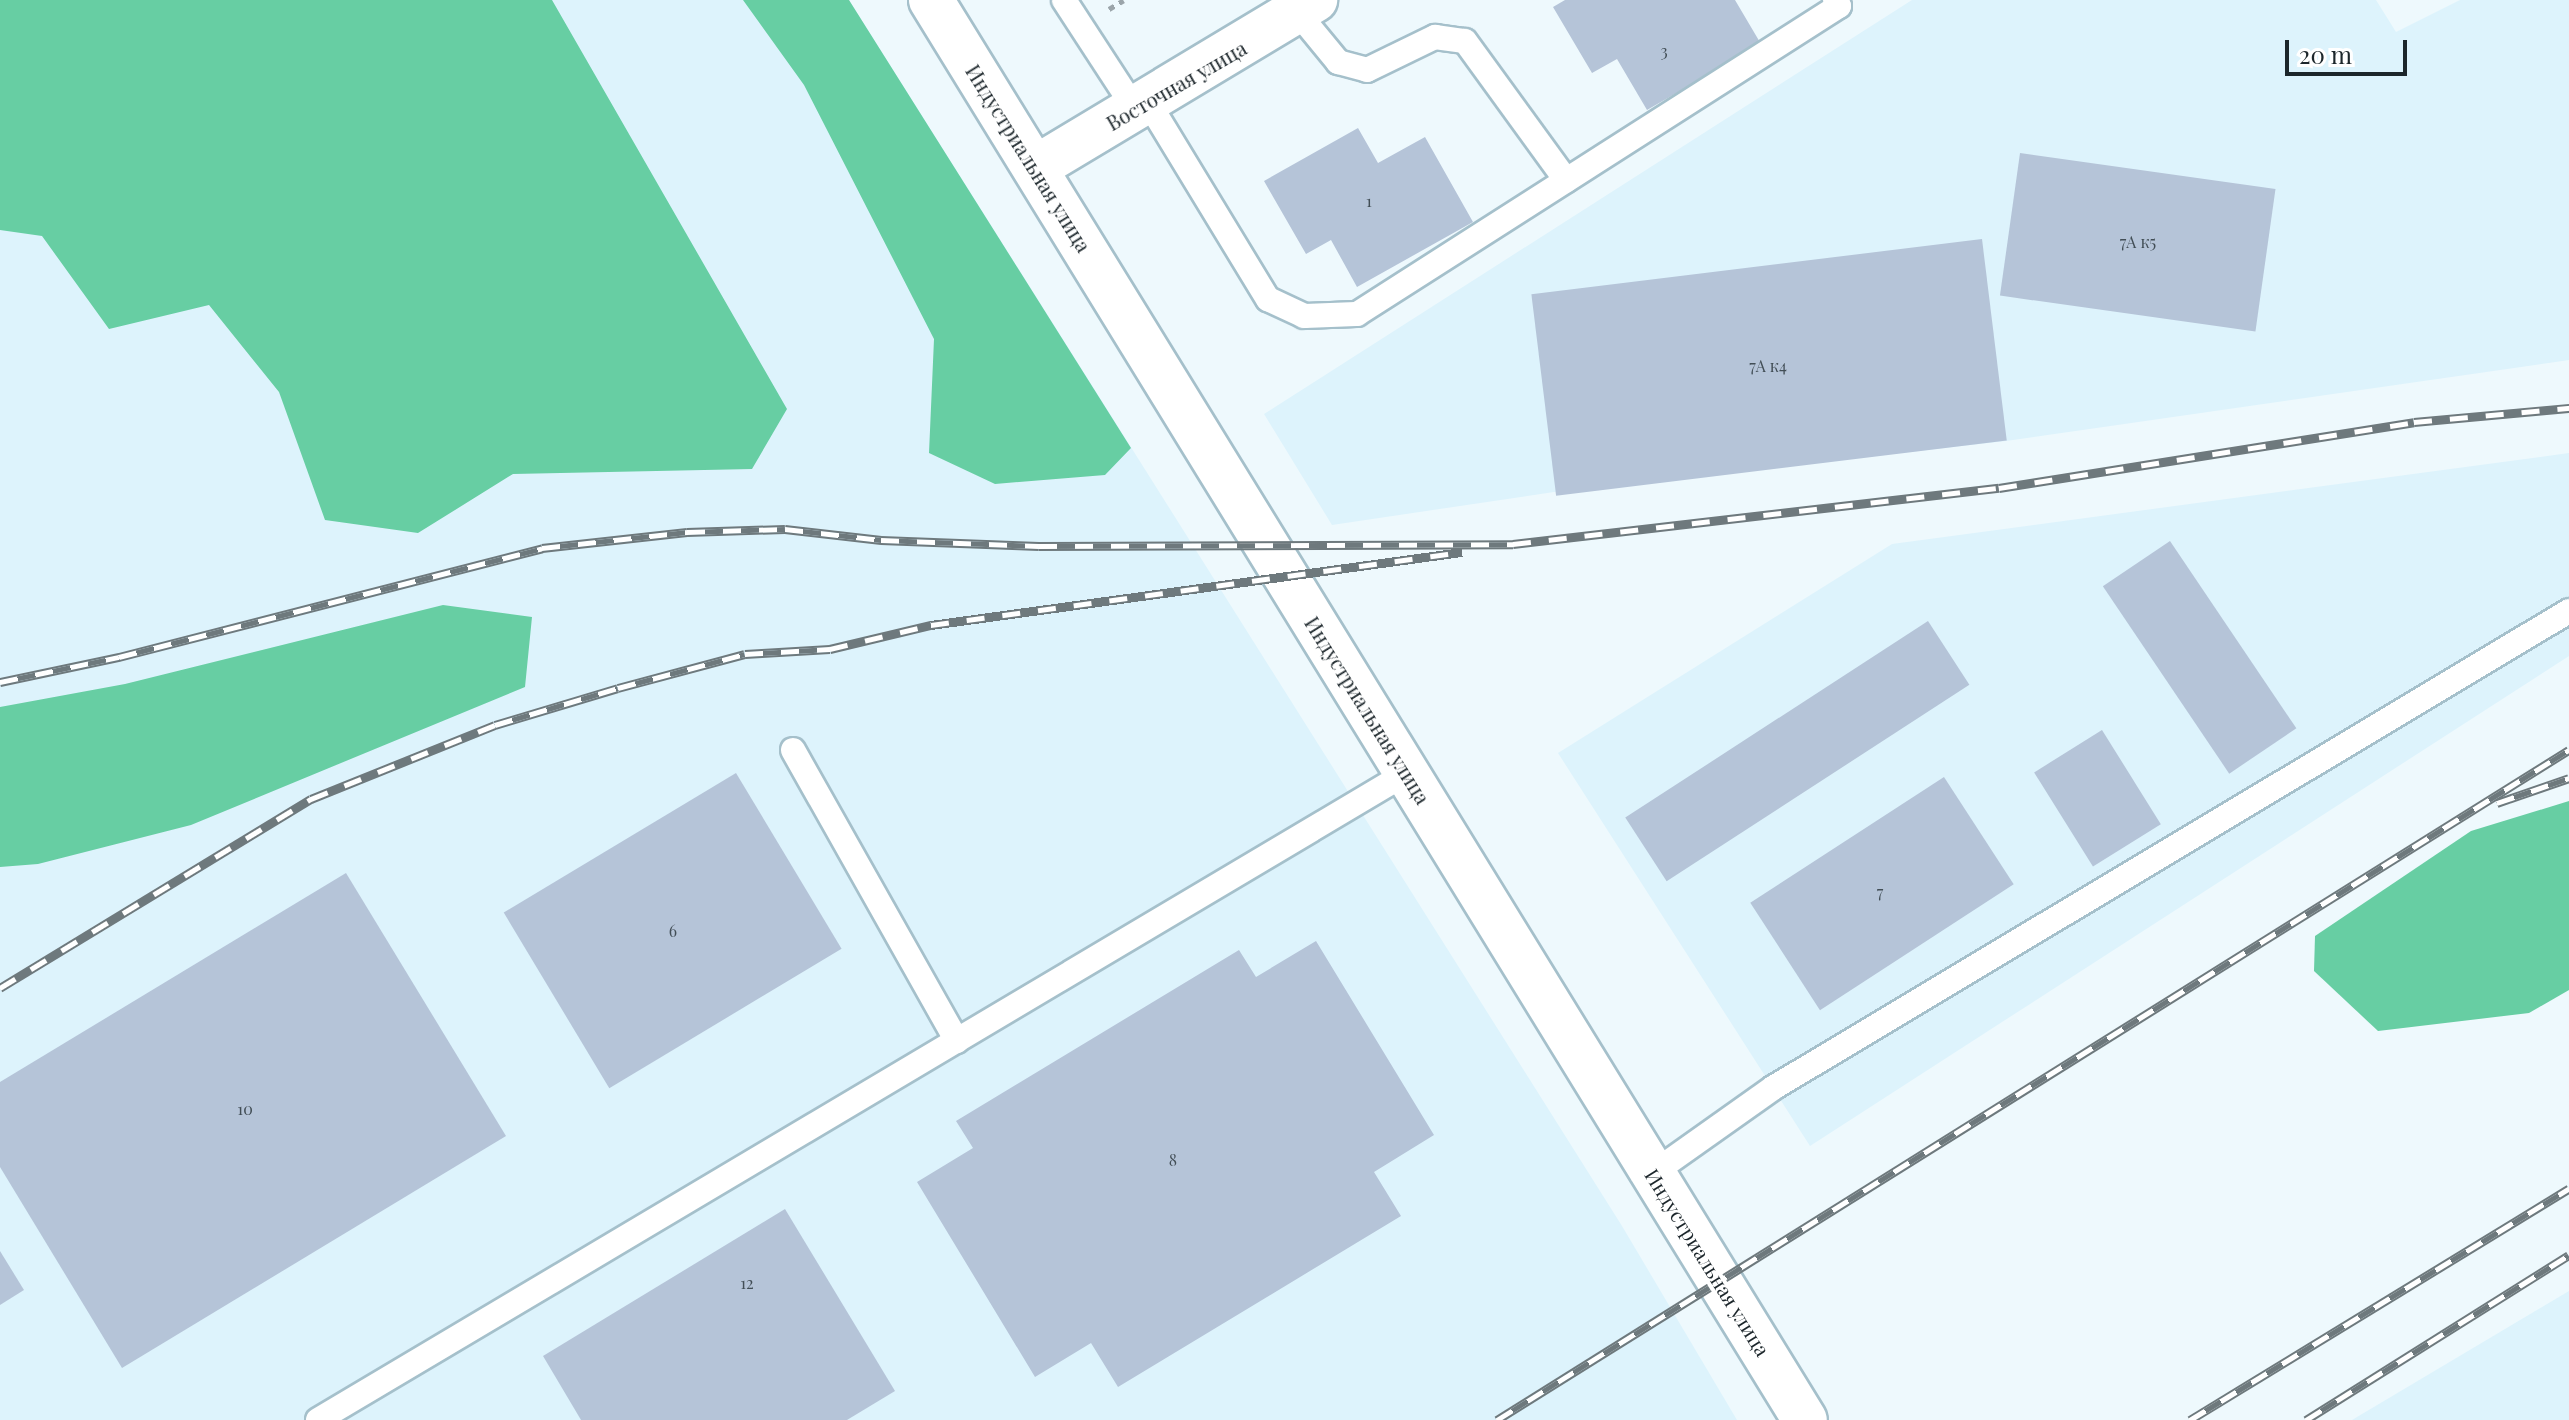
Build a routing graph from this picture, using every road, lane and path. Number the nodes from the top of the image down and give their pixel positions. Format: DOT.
graph roads {
  1 [pos="931,0"];
  2 [pos="1064,0"];
  3 [pos="1835,0"];
  4 [pos="1306,6"];
  5 [pos="1142,106"];
  6 [pos="1035,168"];
  7 [pos="1566,180"];
  8 [pos="2569,611"];
  9 [pos="793,750"];
  10 [pos="1407,773"];
  11 [pos="957,1041"];
  12 [pos="1653,1173"];
  13 [pos="318,1420"];
  14 [pos="1805,1420"];
  1 -- 6 [label="street, Индустриальная улица"];
  2 -- 5 [label="lane"];
  3 -- 7 [label="lane"];
  4 -- 5 [label="street, Восточная улица"];
  4 -- 7 [label="lane"];
  5 -- 6 [label="street, Восточная улица"];
  5 -- 7 [label="lane"];
  6 -- 10 [label="street, Индустриальная улица"];
  8 -- 12 [label="lane"];
  9 -- 11 [label="lane"];
  10 -- 11 [label="lane"];
  10 -- 12 [label="street, Индустриальная улица"];
  11 -- 13 [label="lane"];
  12 -- 14 [label="street, Индустриальная улица"];
}
